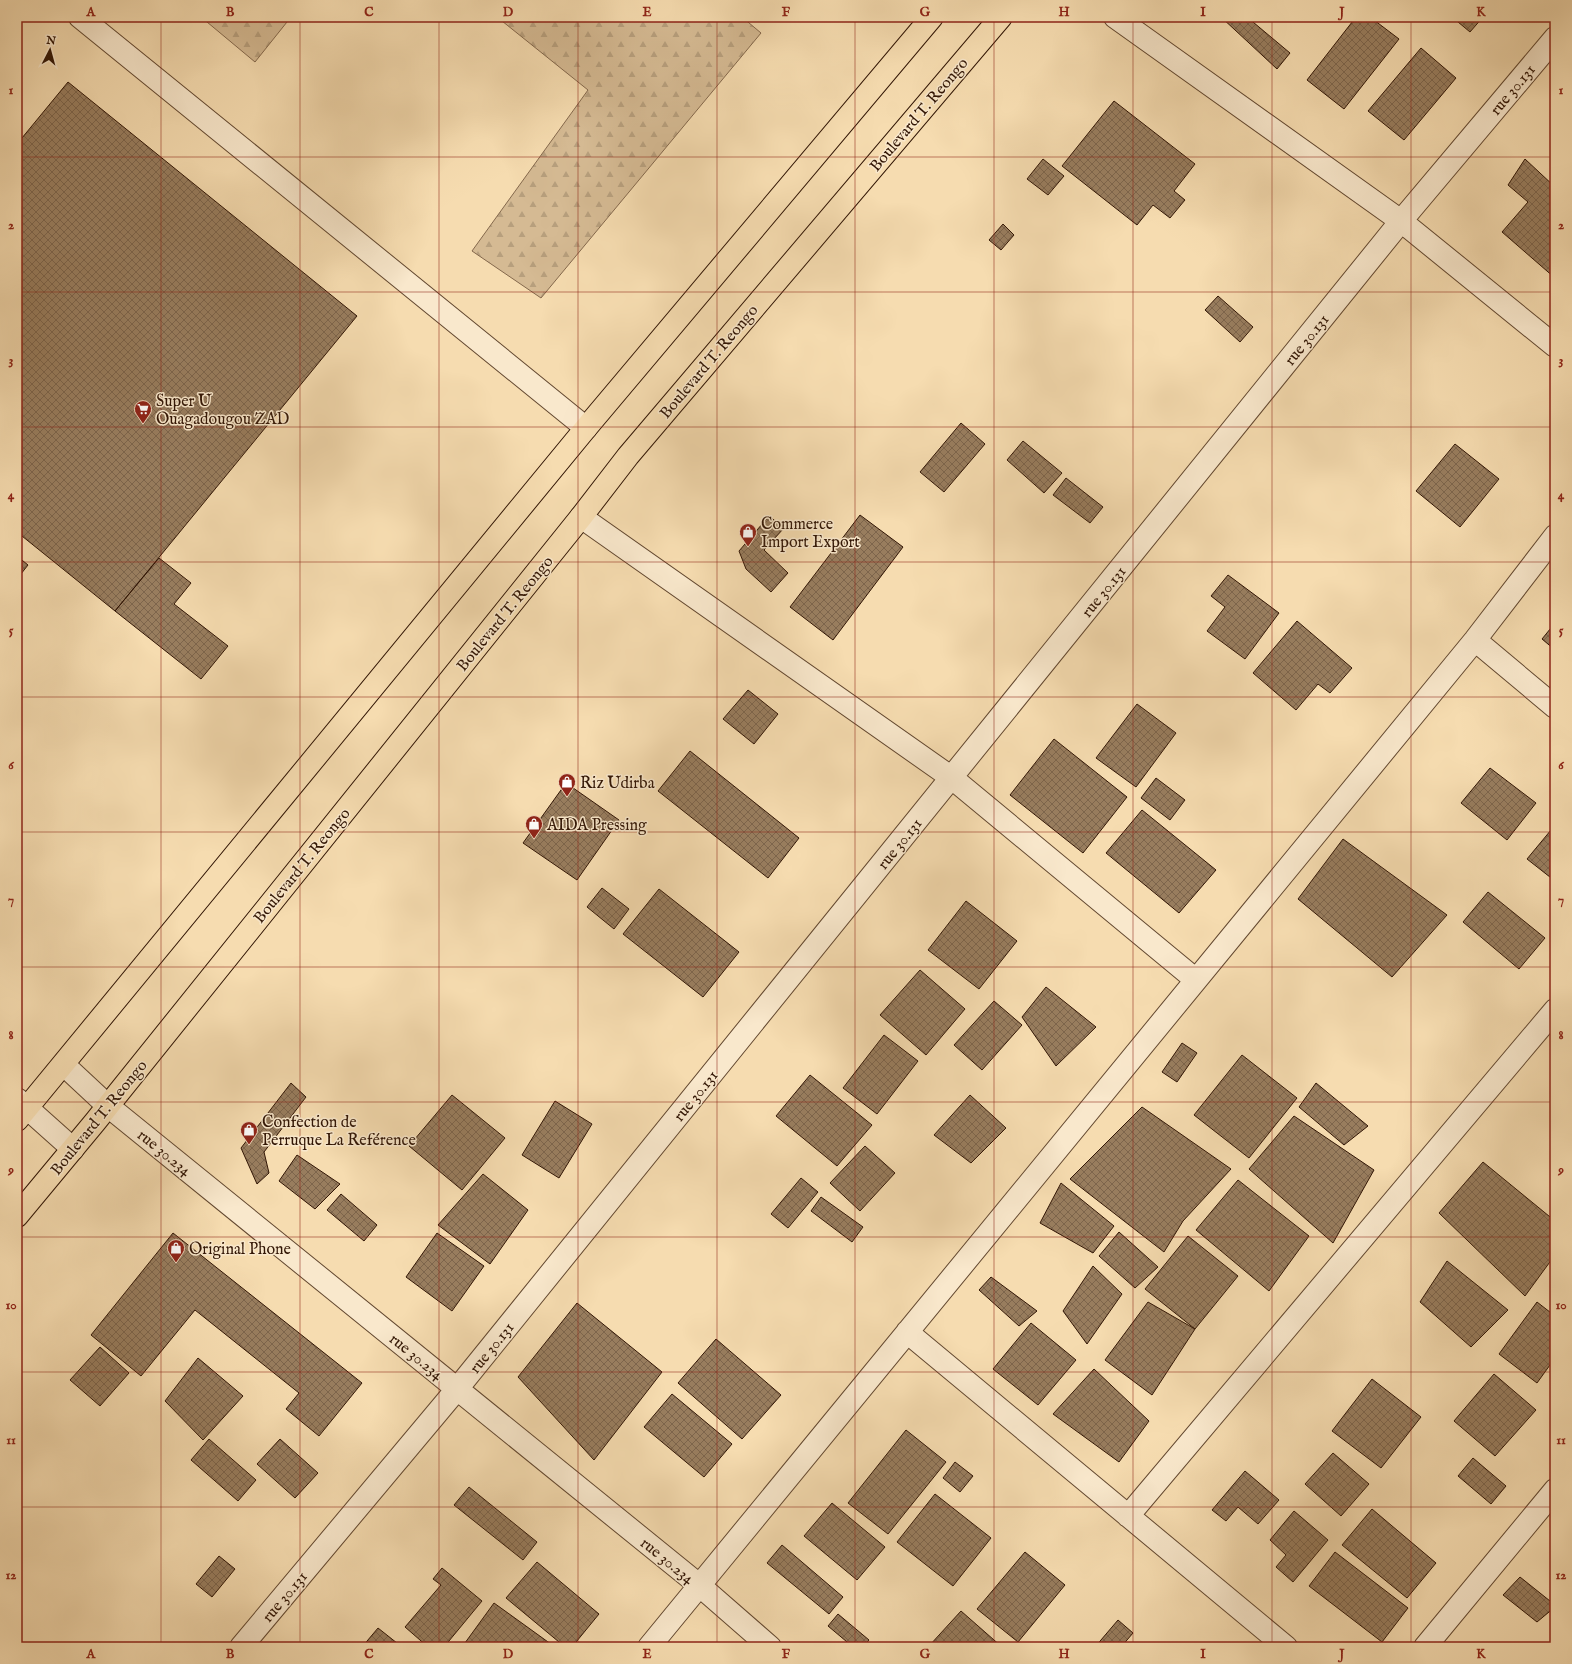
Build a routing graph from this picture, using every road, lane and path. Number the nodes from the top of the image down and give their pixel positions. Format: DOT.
graph roads {
  1 [pos="80,17"];
  2 [pos="932,17"];
  3 [pos="1001,17"];
  4 [pos="1115,17"];
  5 [pos="1555,38"];
  6 [pos="1401,221"];
  7 [pos="1555,346"];
  8 [pos="586,428"];
  9 [pos="581,517"];
  10 [pos="1555,536"];
  11 [pos="1475,640"];
  12 [pos="1555,707"];
  13 [pos="952,778"];
  14 [pos="1196,980"];
  15 [pos="1555,1010"];
  16 [pos="64,1065"];
  17 [pos="108,1106"];
  18 [pos="20,1109"];
  19 [pos="73,1149"];
  20 [pos="17,1216"];
  21 [pos="907,1332"];
  22 [pos="457,1389"];
  23 [pos="1555,1490"];
  24 [pos="1128,1516"];
  25 [pos="699,1585"];
  26 [pos="241,1647"];
  27 [pos="649,1647"];
  28 [pos="770,1647"];
  29 [pos="1286,1647"];
  30 [pos="1425,1647"];
  1 -- 8 [label="street"];
  2 -- 8 [label="main road"];
  3 -- 9 [label="main road, Boulevard T. Reongo"];
  4 -- 6 [label="street"];
  5 -- 6 [label="street, rue 30.131"];
  6 -- 7 [label="street"];
  6 -- 13 [label="street, rue 30.131"];
  8 -- 16 [label="main road"];
  9 -- 13 [label="street"];
  9 -- 17 [label="main road, Boulevard T. Reongo"];
  10 -- 11 [label="street"];
  11 -- 12 [label="street"];
  11 -- 14 [label="street"];
  13 -- 14 [label="street"];
  13 -- 22 [label="street, rue 30.131"];
  14 -- 21 [label="street"];
  15 -- 24 [label="street"];
  16 -- 17 [label="street, rue 30.234"];
  16 -- 18 [label="main road"];
  17 -- 19 [label="main road, Boulevard T. Reongo"];
  17 -- 22 [label="street, rue 30.234"];
  18 -- 19 [label="street"];
  19 -- 20 [label="main road, Boulevard T. Reongo"];
  21 -- 24 [label="street"];
  21 -- 25 [label="street"];
  22 -- 25 [label="street, rue 30.234"];
  22 -- 26 [label="street, rue 30.131"];
  23 -- 30 [label="street"];
  24 -- 29 [label="street"];
  25 -- 27 [label="street"];
  25 -- 28 [label="street, rue 30.234"];
}
